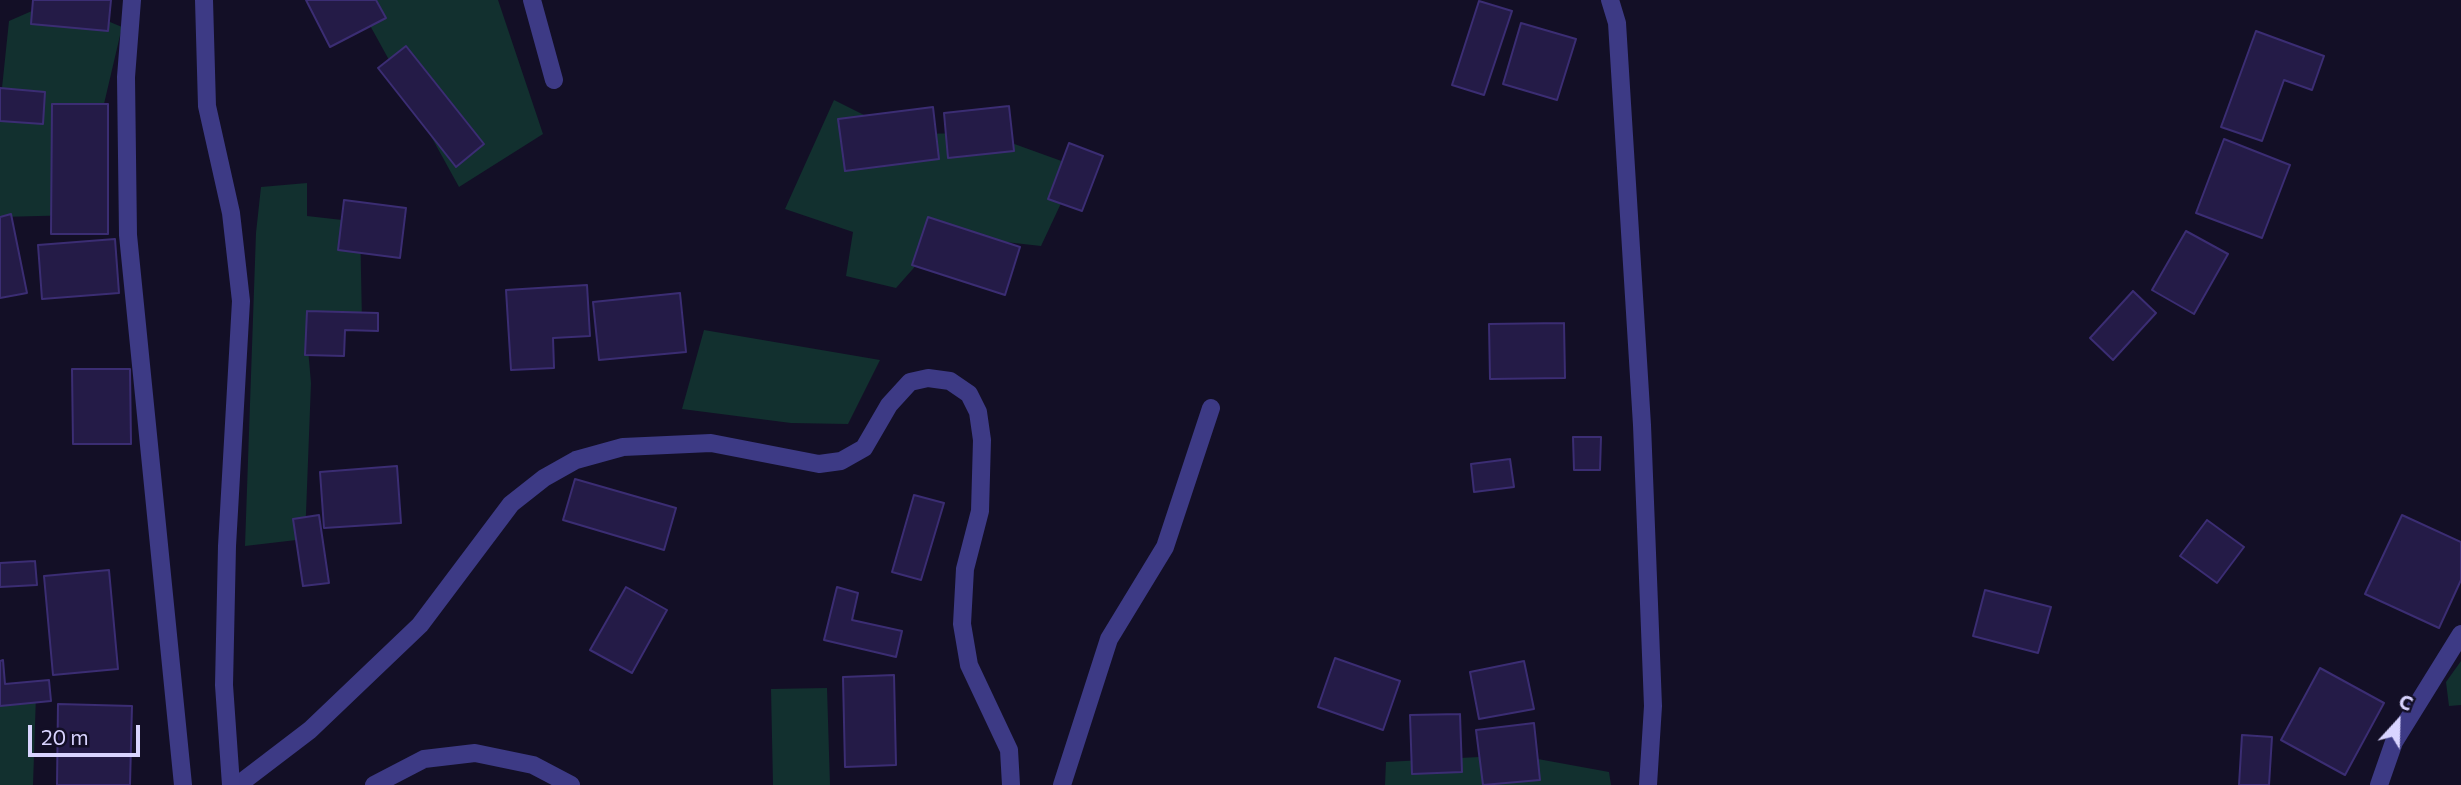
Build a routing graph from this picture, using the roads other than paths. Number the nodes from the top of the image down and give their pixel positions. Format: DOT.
graph roads {
  1 [pos="132,0"];
  2 [pos="204,0"];
  3 [pos="532,0"];
  4 [pos="1610,0"];
  5 [pos="554,80"];
  6 [pos="1211,408"];
  7 [pos="2461,634"];
  8 [pos="183,785"];
  9 [pos="231,785"];
  10 [pos="237,785"];
  11 [pos="374,785"];
  12 [pos="571,785"];
  13 [pos="1011,785"];
  14 [pos="1062,785"];
  15 [pos="1648,785"];
  16 [pos="2379,785"];
  1 -- 8 [label="street"];
  2 -- 9 [label="street"];
  3 -- 5 [label="street"];
  4 -- 15 [label="street"];
  6 -- 14 [label="street"];
  7 -- 16 [label="street"];
  10 -- 13 [label="street"];
  11 -- 12 [label="street"];
}
